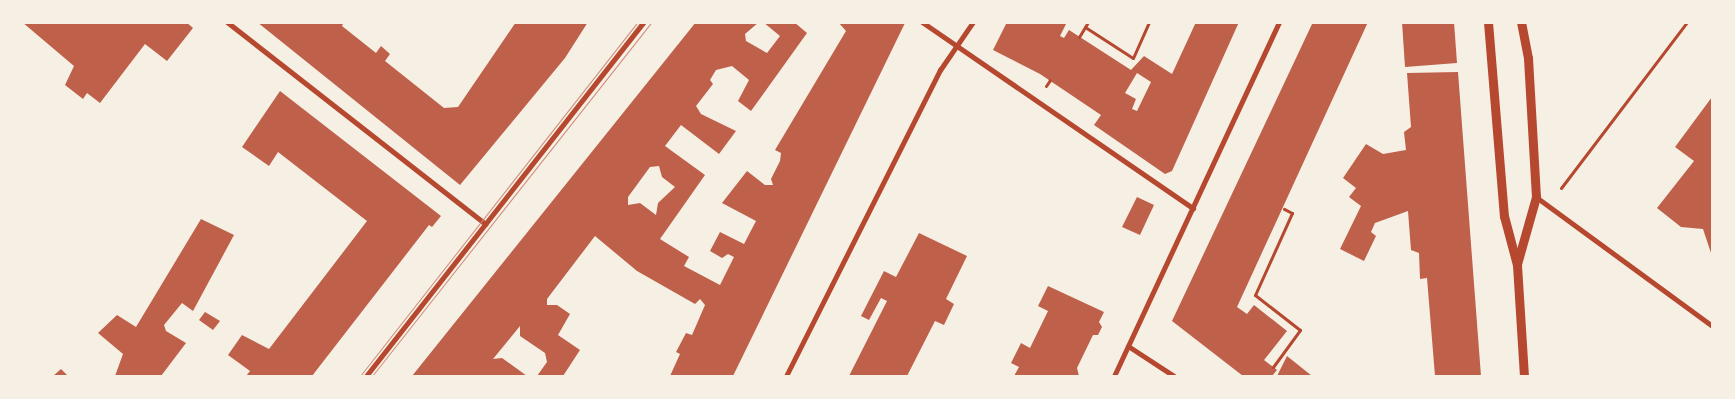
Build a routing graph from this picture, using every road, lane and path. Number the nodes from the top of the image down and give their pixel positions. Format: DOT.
graph roads {
  1 [pos="226,22"];
  2 [pos="644,22"];
  3 [pos="922,22"];
  4 [pos="973,22"];
  5 [pos="1088,22"];
  6 [pos="1149,22"];
  7 [pos="1279,22"];
  8 [pos="1488,22"];
  9 [pos="1522,22"];
  10 [pos="1687,22"];
  11 [pos="1085,27"];
  12 [pos="1079,37"];
  13 [pos="957,48"];
  14 [pos="1561,188"];
  15 [pos="1536,197"];
  16 [pos="1193,208"];
  17 [pos="1284,209"];
  18 [pos="486,224"];
  19 [pos="1517,265"];
  20 [pos="1712,326"];
  21 [pos="1128,346"];
  22 [pos="1273,367"];
  23 [pos="366,376"];
  24 [pos="786,376"];
  25 [pos="1114,376"];
  26 [pos="1174,376"];
  27 [pos="1524,376"];
  1 -- 18 [label="street"];
  2 -- 18 [label="street"];
  3 -- 13 [label="street"];
  4 -- 13 [label="street"];
  5 -- 11 [label="path"];
  6 -- 11 [label="path"];
  7 -- 16 [label="street"];
  8 -- 19 [label="street"];
  9 -- 15 [label="street"];
  10 -- 14 [label="path"];
  11 -- 12 [label="path"];
  13 -- 16 [label="street"];
  13 -- 24 [label="street"];
  15 -- 19 [label="street"];
  15 -- 20 [label="street"];
  16 -- 21 [label="street"];
  17 -- 22 [label="path"];
  18 -- 23 [label="street"];
  19 -- 27 [label="street"];
  21 -- 25 [label="street"];
  21 -- 26 [label="street"];
}
